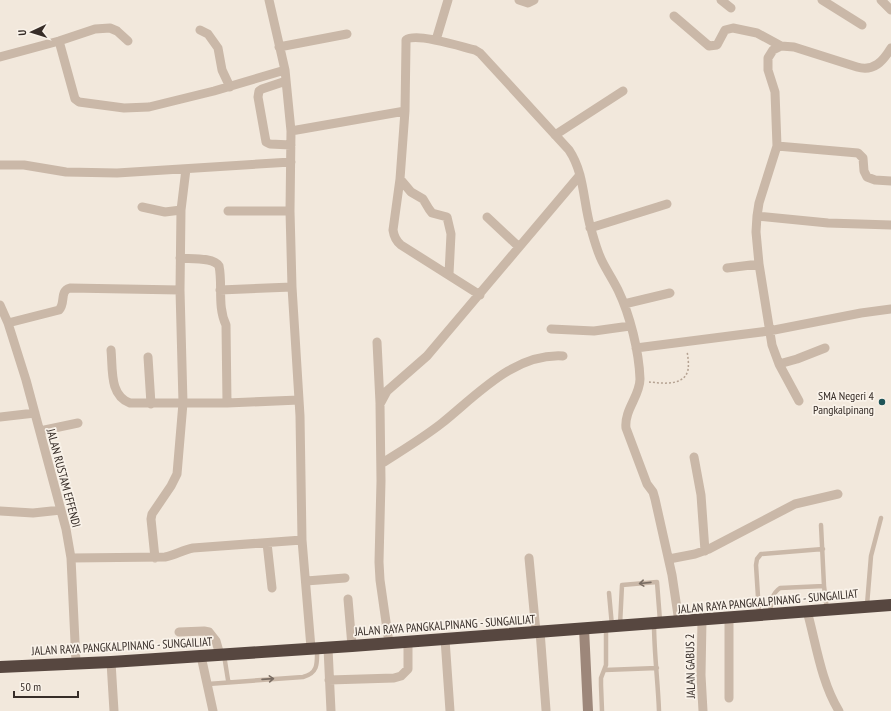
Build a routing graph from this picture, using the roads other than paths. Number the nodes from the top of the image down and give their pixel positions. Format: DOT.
graph roads {
  1 [pos="269,0"];
  2 [pos="448,0"];
  3 [pos="519,0"];
  4 [pos="534,0"];
  5 [pos="721,0"];
  6 [pos="822,0"];
  7 [pos="880,0"];
  8 [pos="731,8"];
  9 [pos="891,10"];
  10 [pos="674,16"];
  11 [pos="862,25"];
  12 [pos="200,30"];
  13 [pos="347,34"];
  14 [pos="436,40"];
  15 [pos="128,41"];
  16 [pos="59,42"];
  17 [pos="781,46"];
  18 [pos="279,47"];
  19 [pos="891,48"];
  20 [pos="0,57"];
  21 [pos="285,70"];
  22 [pos="286,81"];
  23 [pos="230,87"];
  24 [pos="623,91"];
  25 [pos="405,111"];
  26 [pos="291,130"];
  27 [pos="555,135"];
  28 [pos="291,145"];
  29 [pos="777,146"];
  30 [pos="291,162"];
  31 [pos="0,165"];
  32 [pos="186,169"];
  33 [pos="580,175"];
  34 [pos="400,179"];
  35 [pos="891,181"];
  36 [pos="667,204"];
  37 [pos="142,207"];
  38 [pos="181,210"];
  39 [pos="228,211"];
  40 [pos="290,211"];
  41 [pos="757,216"];
  42 [pos="487,217"];
  43 [pos="891,225"];
  44 [pos="590,228"];
  45 [pos="519,247"];
  46 [pos="180,258"];
  47 [pos="759,264"];
  48 [pos="727,268"];
  49 [pos="449,274"];
  50 [pos="292,287"];
  51 [pos="180,290"];
  52 [pos="220,290"];
  53 [pos="670,293"];
  54 [pos="480,294"];
  55 [pos="624,304"];
  56 [pos="0,305"];
  57 [pos="891,309"];
  58 [pos="8,323"];
  59 [pos="630,326"];
  60 [pos="551,329"];
  61 [pos="770,331"];
  62 [pos="377,342"];
  63 [pos="636,348"];
  64 [pos="826,348"];
  65 [pos="111,350"];
  66 [pos="563,356"];
  67 [pos="148,357"];
  68 [pos="779,364"];
  69 [pos="299,400"];
  70 [pos="799,401"];
  71 [pos="183,403"];
  72 [pos="227,403"];
  73 [pos="151,404"];
  74 [pos="380,404"];
  75 [pos="35,413"];
  76 [pos="0,417"];
  77 [pos="78,423"];
  78 [pos="40,431"];
  79 [pos="694,457"];
  80 [pos="381,464"];
  81 [pos="838,494"];
  82 [pos="61,510"];
  83 [pos="0,511"];
  84 [pos="881,518"];
  85 [pos="821,525"];
  86 [pos="302,540"];
  87 [pos="267,543"];
  88 [pos="823,549"];
  89 [pos="705,551"];
  90 [pos="71,558"];
  91 [pos="155,558"];
  92 [pos="529,558"];
  93 [pos="669,559"];
  94 [pos="345,578"];
  95 [pos="306,581"];
  96 [pos="824,586"];
  97 [pos="272,588"];
  98 [pos="609,593"];
  99 [pos="348,600"];
  100 [pos="891,605"];
  101 [pos="866,607"];
  102 [pos="827,610"];
  103 [pos="807,611"];
  104 [pos="765,614"];
  105 [pos="729,617"];
  106 [pos="702,620"];
  107 [pos="679,622"];
  108 [pos="657,623"];
  109 [pos="613,626"];
  110 [pos="584,628"];
  111 [pos="179,632"];
  112 [pos="538,632"];
  113 [pos="446,639"];
  114 [pos="408,642"];
  115 [pos="389,644"];
  116 [pos="352,646"];
  117 [pos="319,648"];
  118 [pos="222,654"];
  119 [pos="201,656"];
  120 [pos="111,662"];
  121 [pos="76,663"];
  122 [pos="0,667"];
  123 [pos="657,668"];
  124 [pos="605,670"];
  125 [pos="329,680"];
  126 [pos="230,682"];
  127 [pos="208,684"];
  128 [pos="729,698"];
  129 [pos="546,710"];
  130 [pos="114,711"];
  131 [pos="212,711"];
  132 [pos="331,711"];
  133 [pos="450,711"];
  134 [pos="588,711"];
  135 [pos="602,711"];
  136 [pos="660,711"];
  137 [pos="703,711"];
  138 [pos="839,711"];
  1 -- 18 [label="street"];
  2 -- 14 [label="street"];
  3 -- 4 [label="street"];
  5 -- 8 [label="street"];
  6 -- 11 [label="street"];
  7 -- 9 [label="street"];
  10 -- 17 [label="street"];
  12 -- 23 [label="street"];
  13 -- 18 [label="street"];
  14 -- 25 [label="street"];
  14 -- 27 [label="street"];
  15 -- 16 [label="street"];
  16 -- 20 [label="street"];
  16 -- 23 [label="street"];
  17 -- 19 [label="street"];
  17 -- 29 [label="street"];
  18 -- 21 [label="street"];
  21 -- 22 [label="street"];
  21 -- 23 [label="street"];
  22 -- 26 [label="street"];
  22 -- 28 [label="street"];
  24 -- 27 [label="street"];
  25 -- 26 [label="street"];
  25 -- 34 [label="street"];
  26 -- 28 [label="street"];
  27 -- 33 [label="street"];
  28 -- 30 [label="street"];
  29 -- 35 [label="street"];
  29 -- 41 [label="street"];
  30 -- 32 [label="street"];
  30 -- 40 [label="street"];
  31 -- 32 [label="street"];
  32 -- 38 [label="street"];
  33 -- 44 [label="street"];
  33 -- 45 [label="street"];
  34 -- 49 [label="street"];
  34 -- 49 [label="street"];
  36 -- 44 [label="street"];
  37 -- 38 [label="street"];
  38 -- 46 [label="street"];
  39 -- 40 [label="street"];
  40 -- 50 [label="street"];
  41 -- 43 [label="street"];
  41 -- 47 [label="street"];
  42 -- 45 [label="street"];
  44 -- 55 [label="street"];
  45 -- 54 [label="street"];
  46 -- 51 [label="street"];
  46 -- 52 [label="street"];
  47 -- 48 [label="street"];
  47 -- 61 [label="street"];
  49 -- 54 [label="street"];
  50 -- 52 [label="street"];
  50 -- 69 [label="street"];
  51 -- 58 [label="street"];
  51 -- 71 [label="street"];
  52 -- 72 [label="street"];
  53 -- 55 [label="street"];
  54 -- 74 [label="street"];
  55 -- 59 [label="street"];
  56 -- 58 [label="street, JALAN RUSTAM EFFENDI"];
  57 -- 61 [label="street"];
  58 -- 75 [label="street, JALAN RUSTAM EFFENDI"];
  59 -- 60 [label="street"];
  59 -- 63 [label="street"];
  61 -- 63 [label="street"];
  61 -- 68 [label="street"];
  62 -- 74 [label="street"];
  63 -- 93 [label="street"];
  64 -- 68 [label="street"];
  65 -- 73 [label="street"];
  66 -- 80 [label="street"];
  67 -- 73 [label="street"];
  68 -- 70 [label="street"];
  69 -- 72 [label="street"];
  69 -- 86 [label="street"];
  71 -- 72 [label="street"];
  71 -- 73 [label="street"];
  71 -- 91 [label="street"];
  74 -- 80 [label="street"];
  75 -- 76 [label="street"];
  75 -- 78 [label="street, JALAN RUSTAM EFFENDI"];
  77 -- 78 [label="street"];
  78 -- 82 [label="street, JALAN RUSTAM EFFENDI"];
  79 -- 89 [label="street"];
  80 -- 115 [label="street"];
  81 -- 89 [label="street"];
  82 -- 83 [label="street"];
  82 -- 90 [label="street, JALAN RUSTAM EFFENDI"];
  84 -- 101 [label="lane"];
  85 -- 88 [label="lane"];
  86 -- 87 [label="street"];
  86 -- 95 [label="street"];
  87 -- 91 [label="street"];
  87 -- 97 [label="street"];
  88 -- 96 [label="lane"];
  88 -- 104 [label="lane"];
  89 -- 93 [label="street"];
  90 -- 91 [label="street"];
  90 -- 121 [label="street, JALAN RUSTAM EFFENDI"];
  92 -- 112 [label="street"];
  93 -- 107 [label="street"];
  94 -- 95 [label="street"];
  95 -- 117 [label="street"];
  96 -- 102 [label="lane"];
  96 -- 104 [label="lane"];
  98 -- 109 [label="lane"];
  99 -- 116 [label="street"];
  100 -- 101 [label="highway, JALAN RAYA PANGKALPINANG - SUNGAILIAT"];
  101 -- 102 [label="highway, JALAN RAYA PANGKALPINANG - SUNGAILIAT"];
  102 -- 103 [label="highway, JALAN RAYA PANGKALPINANG - SUNGAILIAT"];
  103 -- 104 [label="highway, JALAN RAYA PANGKALPINANG - SUNGAILIAT"];
  103 -- 138 [label="street"];
  104 -- 105 [label="highway, JALAN RAYA PANGKALPINANG - SUNGAILIAT"];
  105 -- 106 [label="highway, JALAN RAYA PANGKALPINANG - SUNGAILIAT"];
  105 -- 128 [label="street"];
  106 -- 107 [label="highway, JALAN RAYA PANGKALPINANG - SUNGAILIAT"];
  106 -- 137 [label="street, JALAN GABUS 2"];
  107 -- 108 [label="highway, JALAN RAYA PANGKALPINANG - SUNGAILIAT"];
  108 -- 109 [label="highway, JALAN RAYA PANGKALPINANG - SUNGAILIAT"];
  108 -- 109 [label="lane, one-way"];
  108 -- 123 [label="lane"];
  109 -- 110 [label="highway, JALAN RAYA PANGKALPINANG - SUNGAILIAT"];
  109 -- 124 [label="lane"];
  110 -- 112 [label="highway, JALAN RAYA PANGKALPINANG - SUNGAILIAT"];
  110 -- 134 [label="street"];
  111 -- 118 [label="street"];
  112 -- 113 [label="highway, JALAN RAYA PANGKALPINANG - SUNGAILIAT"];
  112 -- 129 [label="street"];
  113 -- 114 [label="highway, JALAN RAYA PANGKALPINANG - SUNGAILIAT"];
  113 -- 133 [label="street"];
  114 -- 115 [label="highway, JALAN RAYA PANGKALPINANG - SUNGAILIAT"];
  114 -- 125 [label="street"];
  115 -- 116 [label="highway, JALAN RAYA PANGKALPINANG - SUNGAILIAT"];
  116 -- 117 [label="highway, JALAN RAYA PANGKALPINANG - SUNGAILIAT"];
  117 -- 118 [label="highway, JALAN RAYA PANGKALPINANG - SUNGAILIAT"];
  117 -- 125 [label="street"];
  126 -- 117 [label="lane, one-way"];
  118 -- 119 [label="highway, JALAN RAYA PANGKALPINANG - SUNGAILIAT"];
  118 -- 126 [label="lane"];
  119 -- 120 [label="highway, JALAN RAYA PANGKALPINANG - SUNGAILIAT"];
  119 -- 127 [label="street"];
  120 -- 121 [label="highway, JALAN RAYA PANGKALPINANG - SUNGAILIAT"];
  120 -- 130 [label="street"];
  121 -- 122 [label="highway, JALAN RAYA PANGKALPINANG - SUNGAILIAT"];
  123 -- 124 [label="lane"];
  123 -- 136 [label="lane"];
  124 -- 135 [label="lane"];
  125 -- 132 [label="street"];
  126 -- 127 [label="lane"];
  127 -- 131 [label="street"];
}
